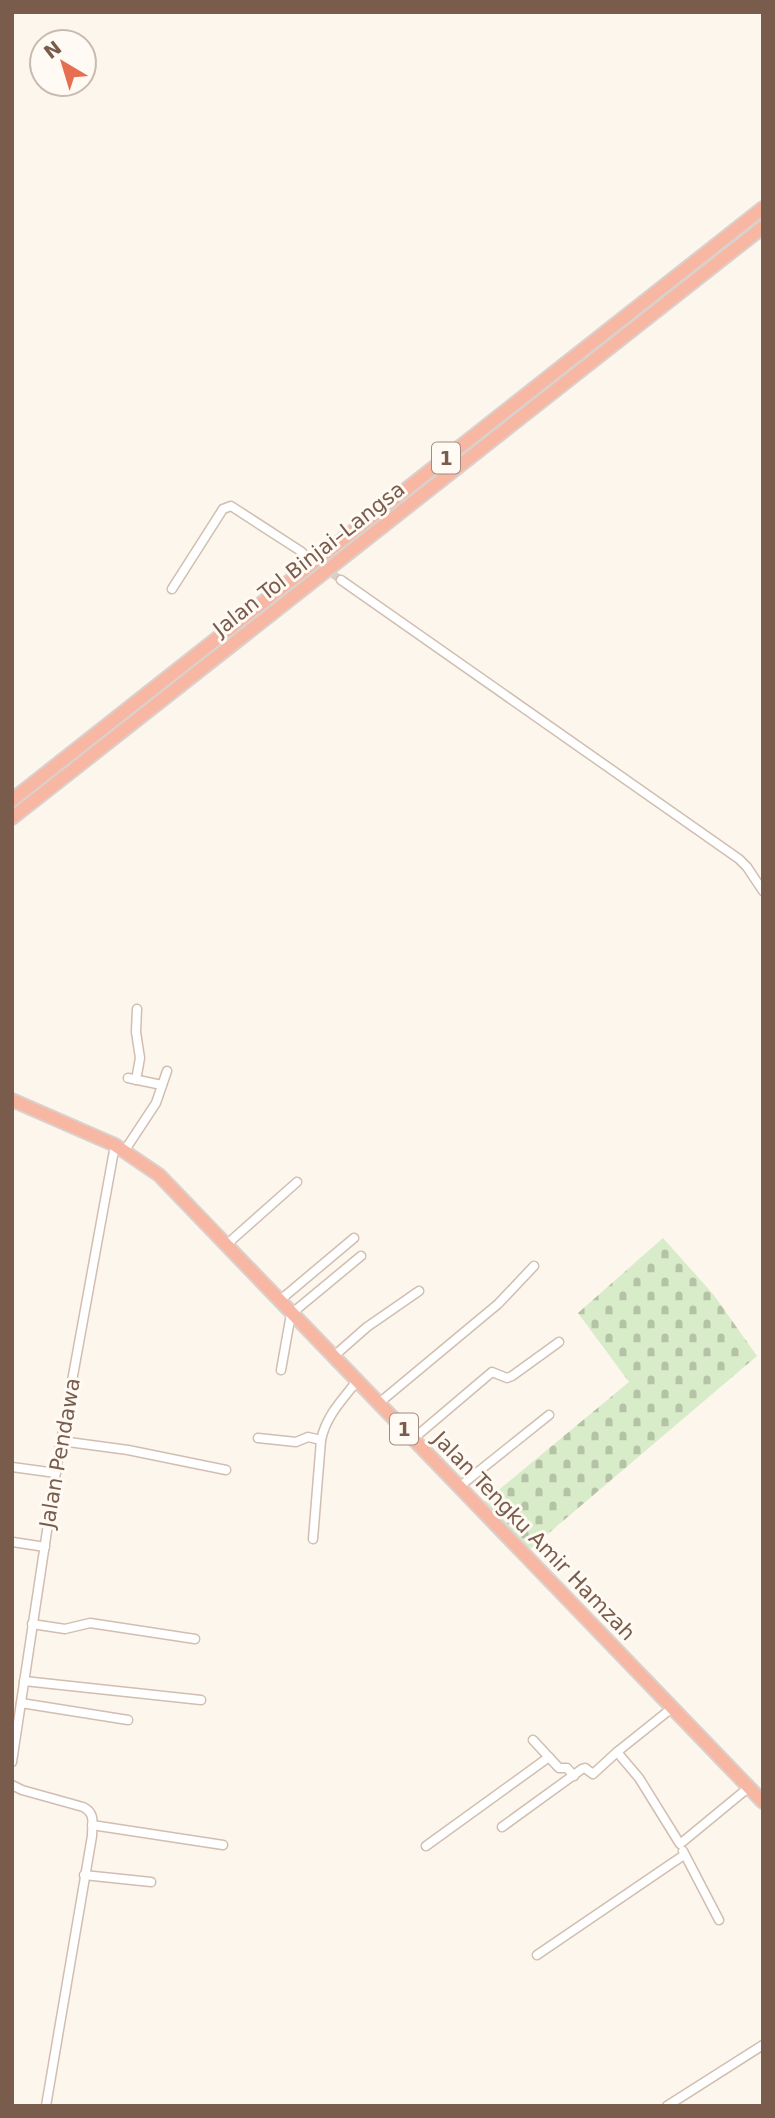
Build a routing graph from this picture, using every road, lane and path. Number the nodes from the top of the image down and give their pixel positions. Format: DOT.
graph roads {
  1 [pos="763,208"];
  2 [pos="763,227"];
  3 [pos="302,552"];
  4 [pos="341,580"];
  5 [pos="172,589"];
  6 [pos="12,800"];
  7 [pos="12,818"];
  8 [pos="763,891"];
  9 [pos="137,1009"];
  10 [pos="167,1071"];
  11 [pos="162,1086"];
  12 [pos="12,1100"];
  13 [pos="120,1147"];
  14 [pos="297,1182"];
  15 [pos="354,1238"];
  16 [pos="226,1245"];
  17 [pos="361,1256"];
  18 [pos="534,1266"];
  19 [pos="419,1291"];
  20 [pos="279,1301"];
  21 [pos="291,1314"];
  22 [pos="559,1342"];
  23 [pos="334,1356"];
  24 [pos="282,1370"];
  25 [pos="357,1381"];
  26 [pos="379,1403"];
  27 [pos="549,1415"];
  28 [pos="258,1438"];
  29 [pos="413,1439"];
  30 [pos="321,1440"];
  31 [pos="61,1441"];
  32 [pos="12,1467"];
  33 [pos="226,1470"];
  34 [pos="56,1474"];
  35 [pos="459,1487"];
  36 [pos="313,1539"];
  37 [pos="13,1542"];
  38 [pos="45,1547"];
  39 [pos="32,1624"];
  40 [pos="195,1639"];
  41 [pos="24,1681"];
  42 [pos="201,1700"];
  43 [pos="20,1703"];
  44 [pos="672,1708"];
  45 [pos="128,1720"];
  46 [pos="533,1740"];
  47 [pos="617,1752"];
  48 [pos="549,1757"];
  49 [pos="12,1762"];
  50 [pos="574,1776"];
  51 [pos="12,1785"];
  52 [pos="748,1788"];
  53 [pos="763,1802"];
  54 [pos="92,1825"];
  55 [pos="502,1826"];
  56 [pos="680,1844"];
  57 [pos="223,1846"];
  58 [pos="426,1846"];
  59 [pos="684,1855"];
  60 [pos="84,1875"];
  61 [pos="151,1882"];
  62 [pos="719,1920"];
  63 [pos="537,1955"];
  64 [pos="763,2045"];
  65 [pos="46,2106"];
  66 [pos="667,2106"];
  1 -- 6 [label="highway, Jalan Tol Binjai–Langsa / 1"];
  2 -- 7 [label="highway, Jalan Tol Binjai–Langsa / 1"];
  3 -- 5 [label="street"];
  4 -- 8 [label="street"];
  9 -- 11 [label="street"];
  10 -- 11 [label="street"];
  11 -- 13 [label="street"];
  12 -- 13 [label="highway, Jalan Tengku Amir Hamzah / 1"];
  13 -- 16 [label="highway, Jalan Tengku Amir Hamzah / 1"];
  13 -- 31 [label="street, Jalan Pendawa"];
  14 -- 16 [label="street"];
  15 -- 20 [label="street"];
  16 -- 20 [label="highway, Jalan Tengku Amir Hamzah / 1"];
  17 -- 21 [label="street"];
  18 -- 26 [label="street"];
  19 -- 23 [label="street"];
  20 -- 21 [label="highway, Jalan Tengku Amir Hamzah / 1"];
  21 -- 23 [label="highway, Jalan Tengku Amir Hamzah / 1"];
  21 -- 24 [label="street"];
  22 -- 29 [label="street"];
  23 -- 25 [label="highway, Jalan Tengku Amir Hamzah / 1"];
  25 -- 26 [label="highway, Jalan Tengku Amir Hamzah / 1"];
  25 -- 30 [label="street"];
  26 -- 29 [label="highway, Jalan Tengku Amir Hamzah / 1"];
  27 -- 35 [label="street"];
  28 -- 30 [label="street"];
  29 -- 35 [label="highway, Jalan Tengku Amir Hamzah / 1"];
  30 -- 36 [label="street"];
  31 -- 33 [label="street"];
  31 -- 34 [label="street, Jalan Pendawa"];
  32 -- 34 [label="street"];
  34 -- 38 [label="street, Jalan Pendawa"];
  35 -- 44 [label="highway, Jalan Tengku Amir Hamzah / 1"];
  37 -- 38 [label="street"];
  38 -- 39 [label="street, Jalan Pendawa"];
  39 -- 40 [label="street"];
  39 -- 41 [label="street, Jalan Pendawa"];
  41 -- 42 [label="street"];
  41 -- 43 [label="street, Jalan Pendawa"];
  43 -- 45 [label="street"];
  43 -- 49 [label="street, Jalan Pendawa"];
  44 -- 47 [label="street"];
  44 -- 52 [label="highway, Jalan Tengku Amir Hamzah / 1"];
  46 -- 48 [label="street"];
  47 -- 50 [label="street"];
  47 -- 56 [label="street"];
  48 -- 50 [label="street"];
  48 -- 58 [label="street"];
  50 -- 55 [label="street"];
  51 -- 54 [label="street"];
  52 -- 53 [label="highway, Jalan Tengku Amir Hamzah / 1"];
  52 -- 56 [label="street"];
  54 -- 57 [label="street"];
  54 -- 60 [label="street"];
  56 -- 59 [label="street"];
  59 -- 62 [label="street"];
  59 -- 63 [label="street"];
  60 -- 61 [label="street"];
  60 -- 65 [label="street"];
  64 -- 66 [label="street"];
}
